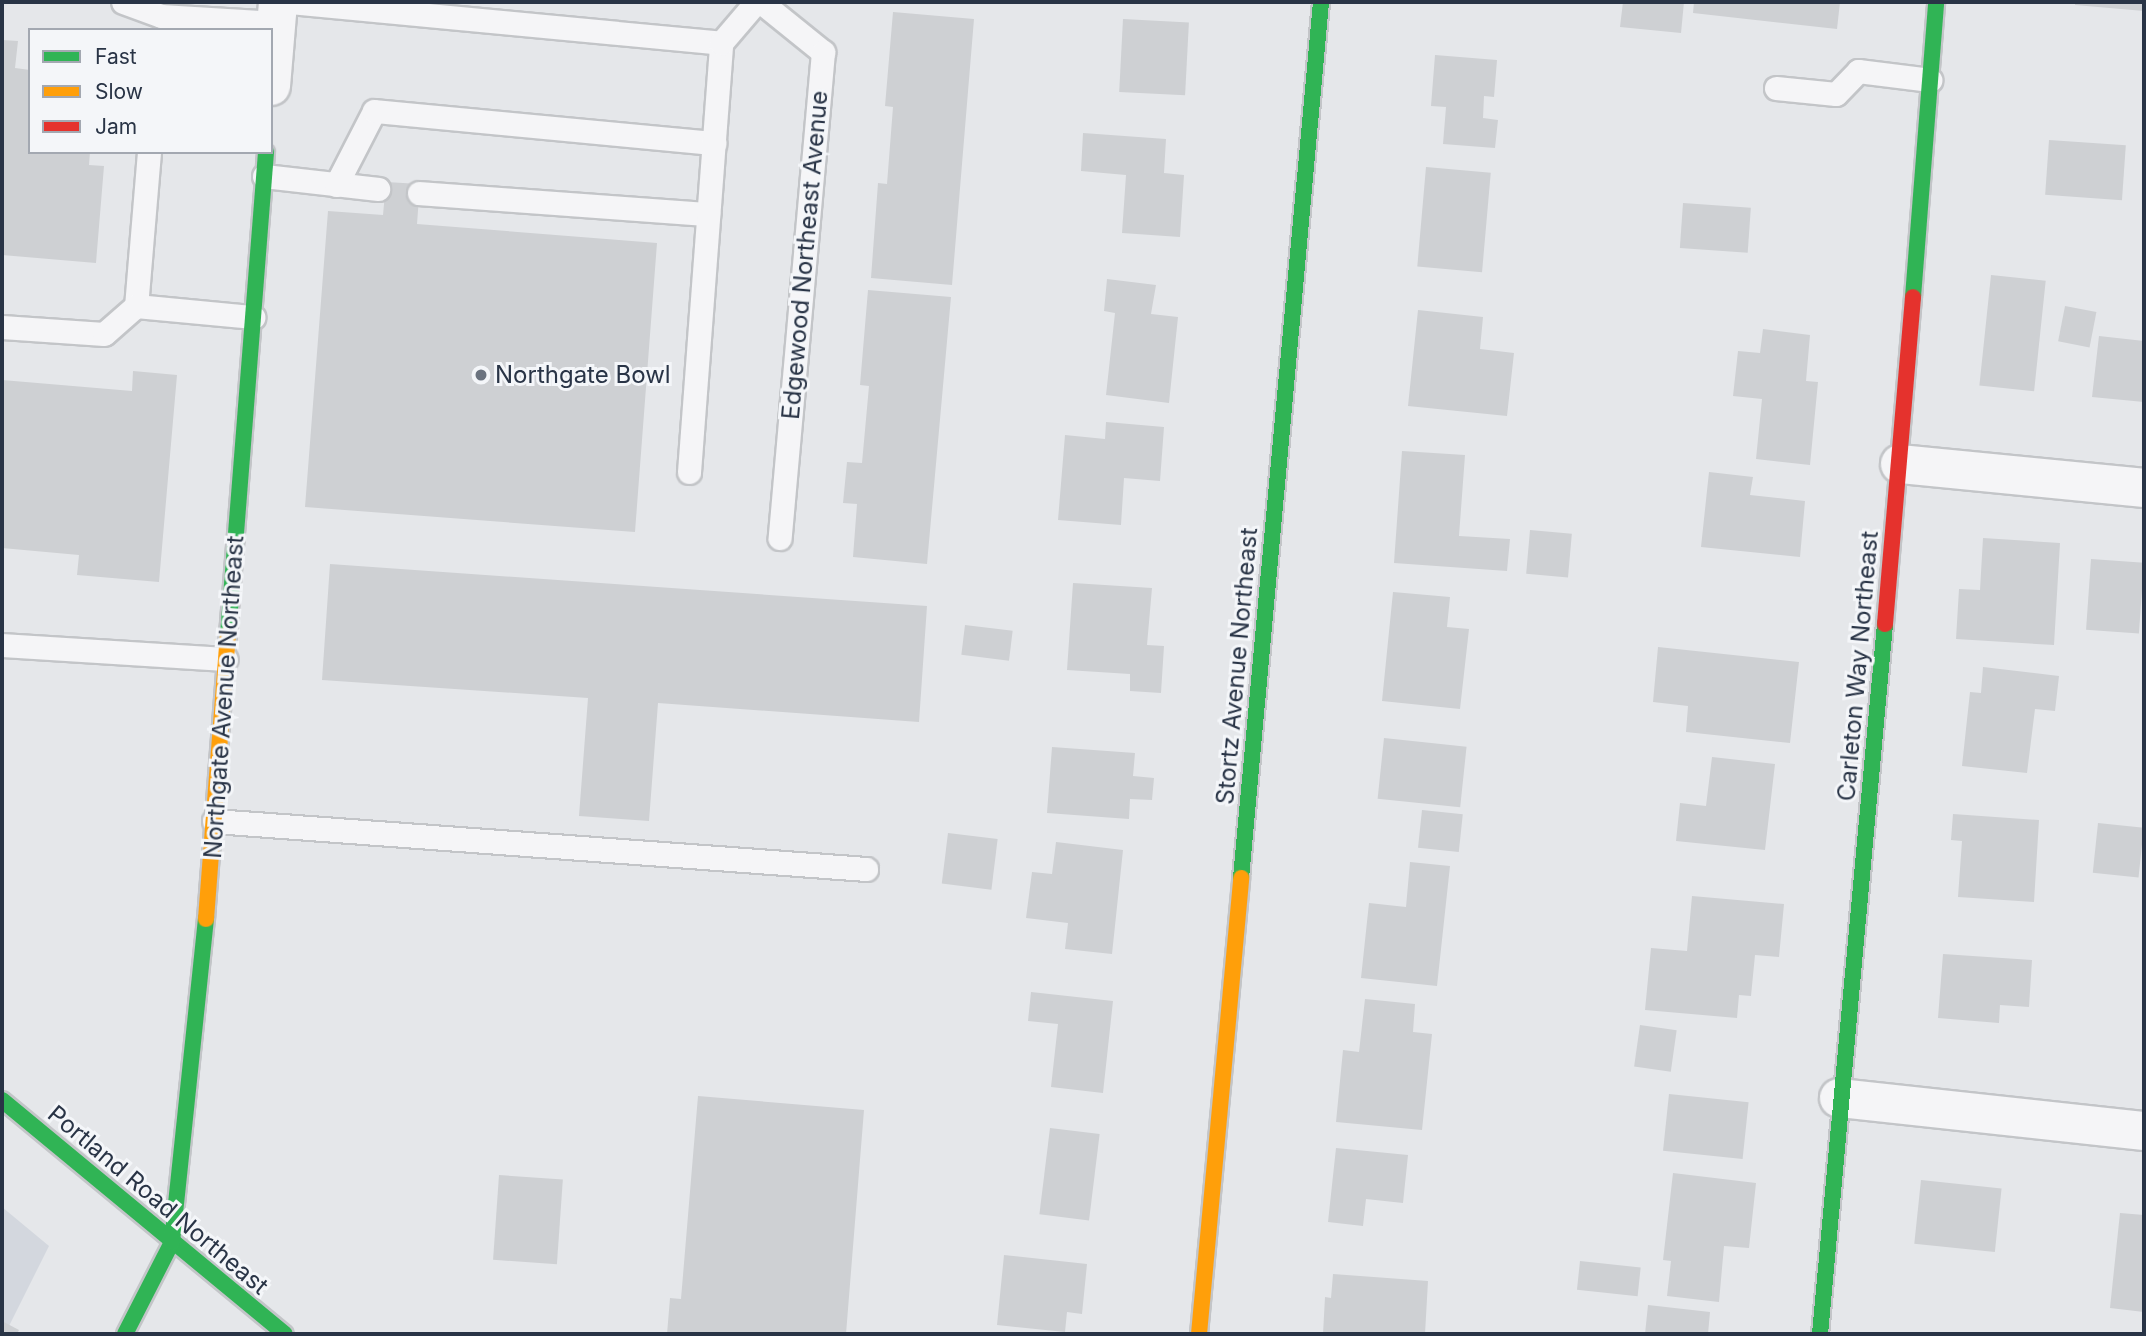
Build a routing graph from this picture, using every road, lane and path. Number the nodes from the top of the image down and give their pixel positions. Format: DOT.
graph roads {
  1 [pos="123,2"];
  2 [pos="756,2"];
  3 [pos="761,2"];
  4 [pos="1321,2"];
  5 [pos="1937,2"];
  6 [pos="282,9"];
  7 [pos="160,23"];
  8 [pos="721,43"];
  9 [pos="273,72"];
  10 [pos="1930,80"];
  11 [pos="1776,88"];
  12 [pos="714,143"];
  13 [pos="149,154"];
  14 [pos="266,154"];
  15 [pos="264,176"];
  16 [pos="337,185"];
  17 [pos="378,189"];
  18 [pos="419,193"];
  19 [pos="708,214"];
  20 [pos="136,306"];
  21 [pos="253,317"];
  22 [pos="2,327"];
  23 [pos="1900,464"];
  24 [pos="690,472"];
  25 [pos="2144,488"];
  26 [pos="780,538"];
  27 [pos="2,645"];
  28 [pos="226,659"];
  29 [pos="214,821"];
  30 [pos="866,869"];
  31 [pos="1839,1098"];
  32 [pos="2,1100"];
  33 [pos="2144,1131"];
  34 [pos="173,1242"];
  35 [pos="125,1334"];
  36 [pos="285,1334"];
  37 [pos="1199,1334"];
  38 [pos="1820,1334"];
  1 -- 7 [label="lane"];
  2 -- 8 [label="lane"];
  3 -- 26 [label="lane, Edgewood Northeast Avenue"];
  4 -- 37 [label="street, Stortz Avenue Northeast"];
  5 -- 10 [label="street, Carleton Way Northeast"];
  6 -- 7 [label="lane"];
  6 -- 8 [label="lane"];
  6 -- 9 [label="street"];
  8 -- 12 [label="lane"];
  10 -- 11 [label="lane"];
  10 -- 23 [label="street, Carleton Way Northeast"];
  12 -- 16 [label="lane"];
  12 -- 19 [label="lane"];
  13 -- 20 [label="lane"];
  14 -- 15 [label="street, Northgate Avenue Northeast"];
  15 -- 16 [label="lane"];
  15 -- 21 [label="street, Northgate Avenue Northeast"];
  16 -- 17 [label="lane"];
  18 -- 19 [label="lane"];
  19 -- 24 [label="lane"];
  20 -- 21 [label="lane"];
  20 -- 22 [label="lane"];
  21 -- 28 [label="street, Northgate Avenue Northeast"];
  23 -- 25 [label="street"];
  23 -- 31 [label="street, Carleton Way Northeast"];
  27 -- 28 [label="lane"];
  28 -- 29 [label="street, Northgate Avenue Northeast"];
  29 -- 30 [label="lane"];
  29 -- 34 [label="street, Northgate Avenue Northeast"];
  31 -- 33 [label="street"];
  31 -- 38 [label="street, Carleton Way Northeast"];
  32 -- 34 [label="street, Portland Road Northeast"];
  34 -- 35 [label="street"];
  34 -- 36 [label="street, Portland Road Northeast"];
}
